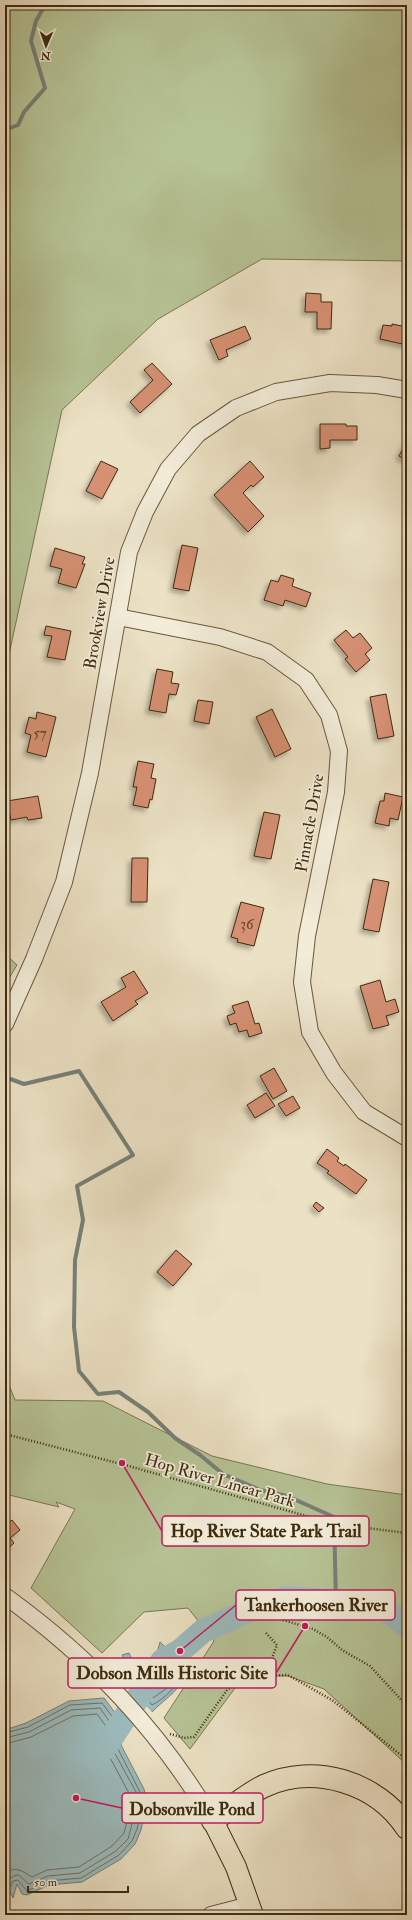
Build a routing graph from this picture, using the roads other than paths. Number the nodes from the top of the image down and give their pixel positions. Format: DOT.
graph roads {
  1 [pos="407,390"];
  2 [pos="118,617"];
  3 [pos="5,1024"];
  4 [pos="407,1138"];
  5 [pos="5,1596"];
  6 [pos="213,1821"];
  7 [pos="407,1828"];
  8 [pos="251,1910"];
  9 [pos="211,1915"];
  1 -- 2 [label="street, Brookview Drive"];
  2 -- 3 [label="street, Brookview Drive"];
  2 -- 4 [label="street, Pinnacle Drive"];
  5 -- 6 [label="street"];
  6 -- 7 [label="highway"];
  6 -- 8 [label="main road"];
  8 -- 9 [label="street"];
}
